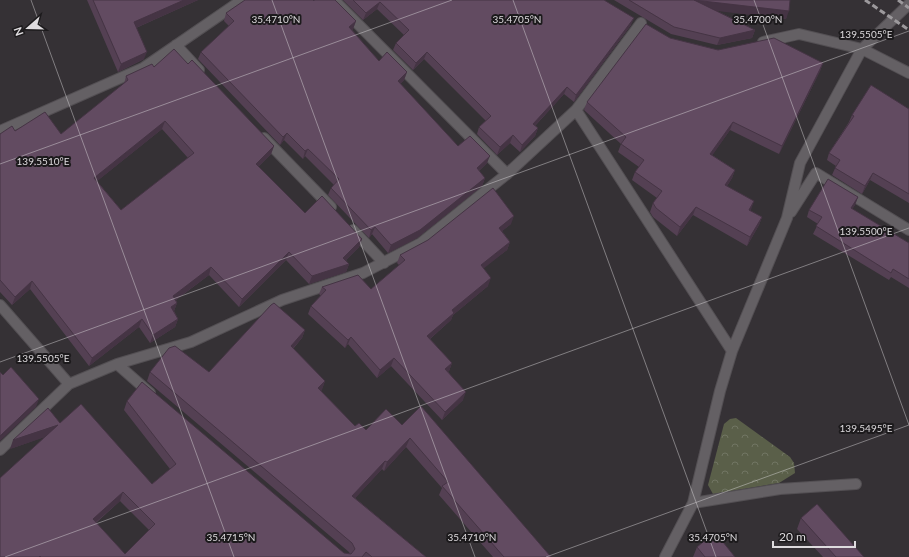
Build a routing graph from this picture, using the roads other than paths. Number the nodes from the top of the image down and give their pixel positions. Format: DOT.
graph roads {
  1 [pos="242,0"];
  2 [pos="334,0"];
  3 [pos="909,4"];
  4 [pos="652,30"];
  5 [pos="754,44"];
  6 [pos="176,45"];
  7 [pos="862,49"];
  8 [pos="909,72"];
  9 [pos="209,80"];
  10 [pos="576,110"];
  11 [pos="0,131"];
  12 [pos="258,131"];
  13 [pos="507,174"];
  14 [pos="787,218"];
  15 [pos="909,230"];
  16 [pos="384,263"];
  17 [pos="0,306"];
  18 [pos="732,351"];
  19 [pos="117,364"];
  20 [pos="69,384"];
  21 [pos="159,400"];
  22 [pos="0,450"];
  23 [pos="856,484"];
  24 [pos="693,503"];
  25 [pos="665,557"];
  1 -- 6 [label="street"];
  2 -- 13 [label="street"];
  3 -- 7 [label="street"];
  4 -- 10 [label="street"];
  5 -- 7 [label="street"];
  6 -- 9 [label="street"];
  6 -- 11 [label="street"];
  7 -- 8 [label="street"];
  7 -- 14 [label="street"];
  10 -- 13 [label="street"];
  10 -- 18 [label="street"];
  12 -- 16 [label="street"];
  13 -- 16 [label="street"];
  14 -- 15 [label="street"];
  14 -- 18 [label="street"];
  16 -- 19 [label="street"];
  17 -- 20 [label="street"];
  18 -- 24 [label="street"];
  19 -- 20 [label="street"];
  19 -- 21 [label="street"];
  20 -- 22 [label="street"];
  23 -- 24 [label="street"];
  24 -- 25 [label="street"];
}
